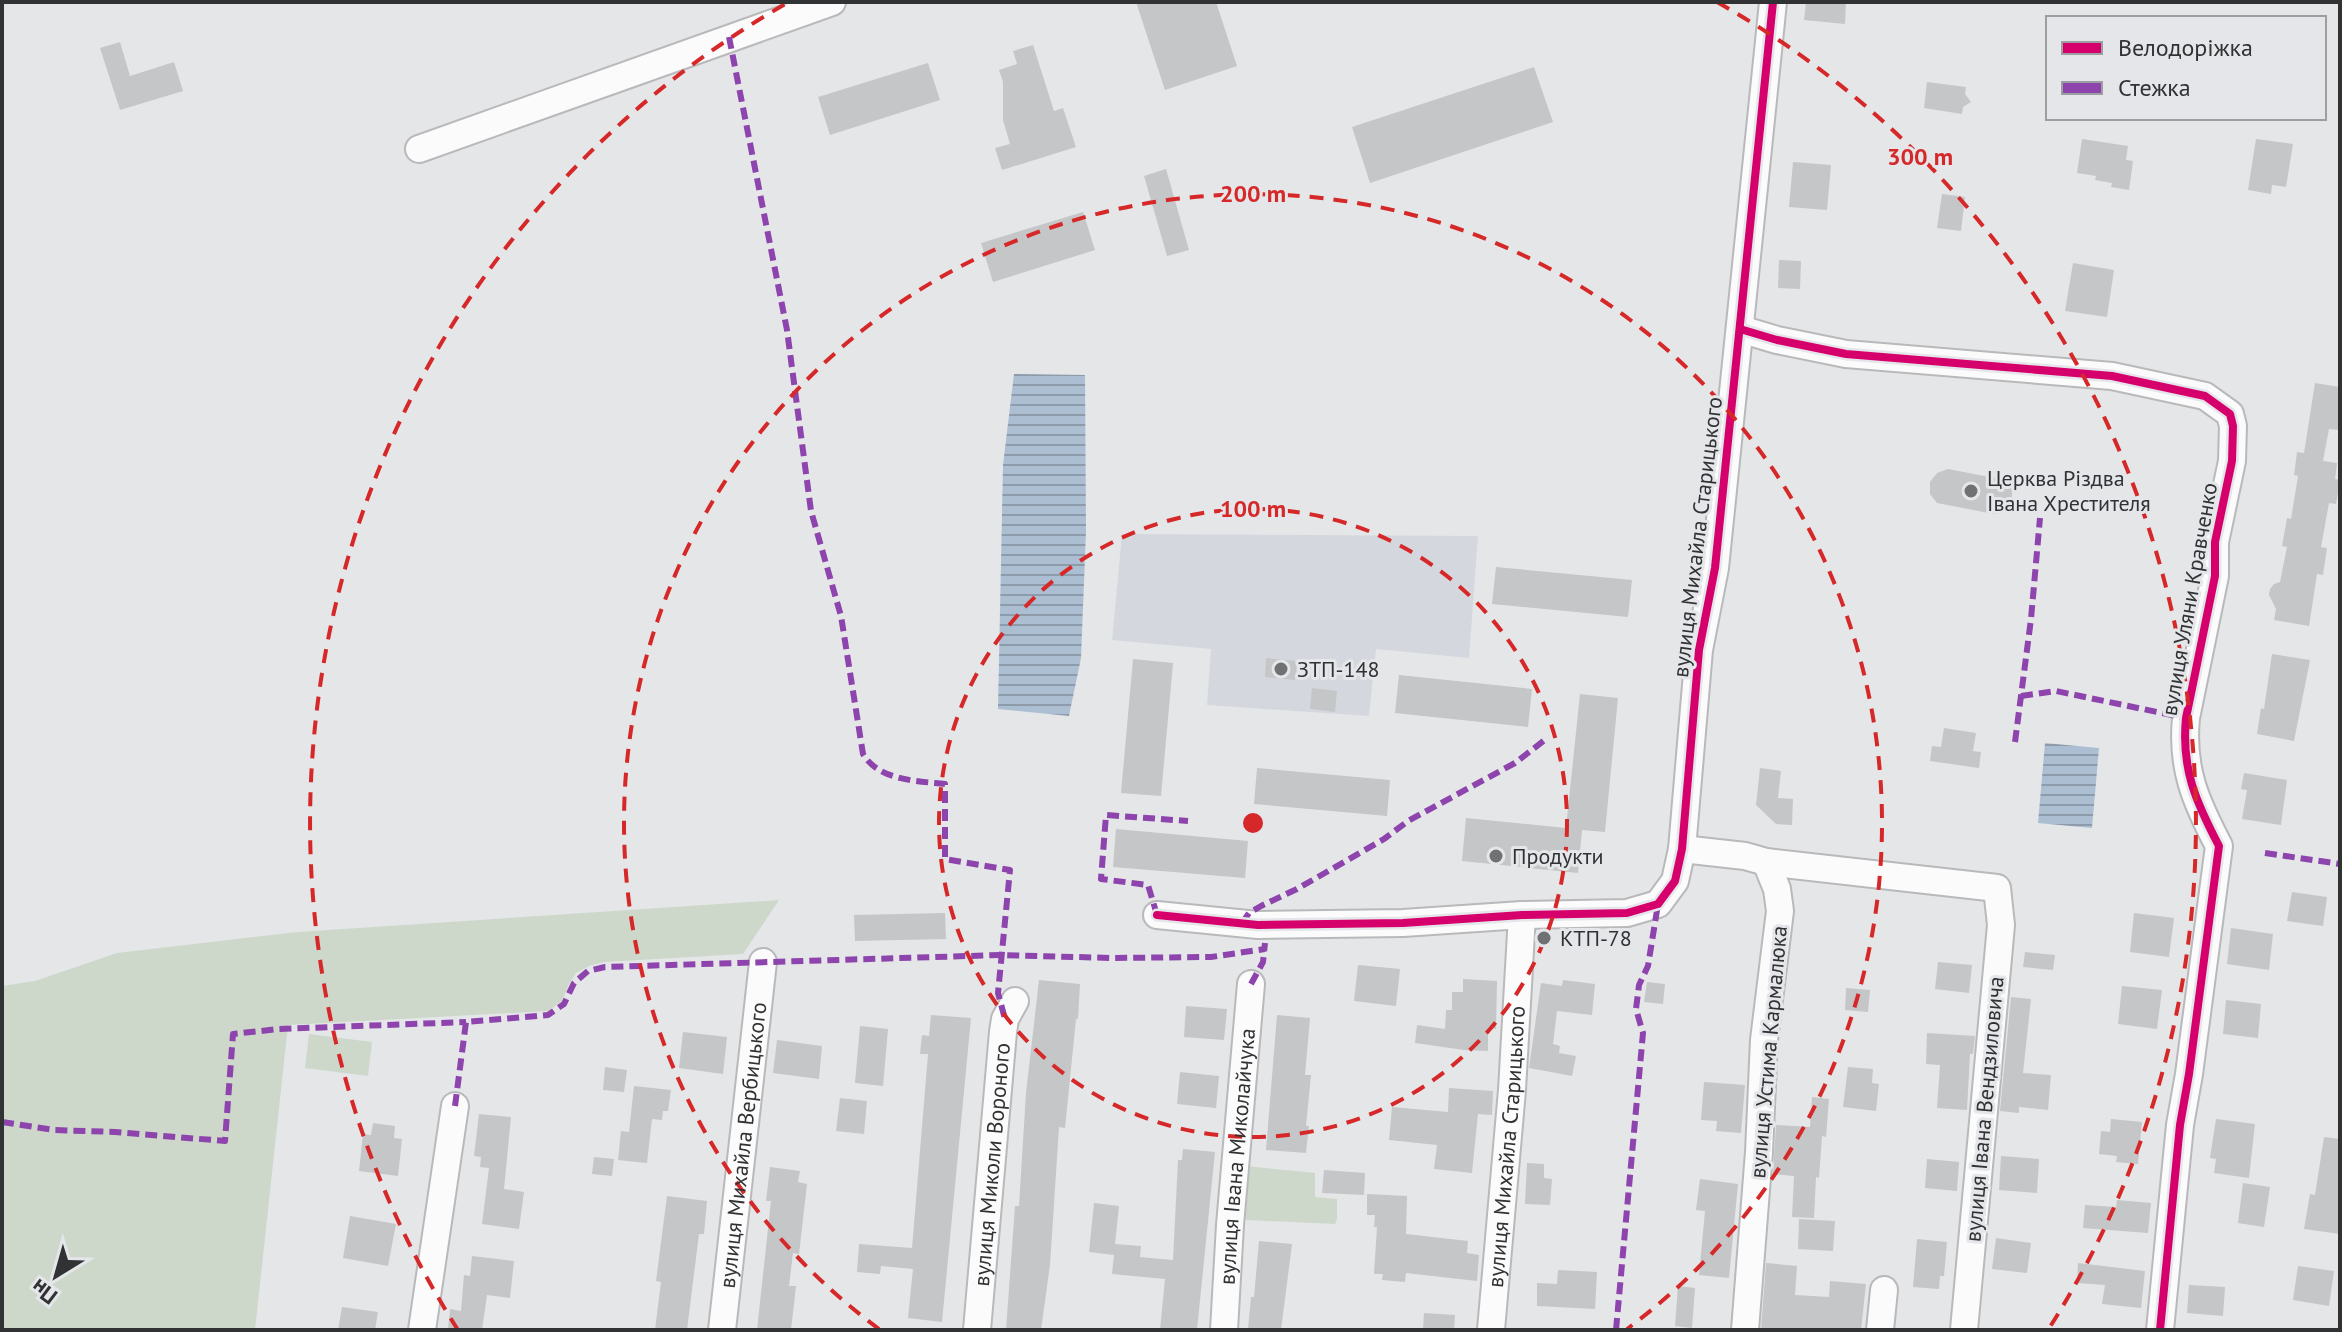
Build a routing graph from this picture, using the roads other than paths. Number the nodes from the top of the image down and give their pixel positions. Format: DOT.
graph roads {
  1 [pos="832,2"];
  2 [pos="1773,2"];
  3 [pos="419,149"];
  4 [pos="1740,329"];
  5 [pos="1682,849"];
  6 [pos="1766,862"];
  7 [pos="1157,915"];
  8 [pos="1522,915"];
  9 [pos="763,962"];
  10 [pos="1251,984"];
  11 [pos="1015,1001"];
  12 [pos="455,1106"];
  13 [pos="1884,1290"];
  14 [pos="422,1330"];
  15 [pos="722,1330"];
  16 [pos="977,1330"];
  17 [pos="1224,1330"];
  18 [pos="1491,1330"];
  19 [pos="1745,1330"];
  20 [pos="1880,1330"];
  21 [pos="1964,1330"];
  22 [pos="2160,1330"];
  1 -- 3 [label="street"];
  2 -- 4 [label="street, вулиця Михайла Старицького"];
  4 -- 5 [label="street, вулиця Михайла Старицького"];
  4 -- 22 [label="street, вулиця Уляни Кравченко"];
  5 -- 6 [label="street"];
  5 -- 8 [label="street, вулиця Михайла Старицького"];
  6 -- 19 [label="street, вулиця Устима Кармалюка"];
  6 -- 21 [label="street, вулиця Івана Вендзиловича"];
  7 -- 8 [label="street, вулиця Михайла Старицького"];
  8 -- 18 [label="street, вулиця Михайла Старицького"];
  9 -- 15 [label="street, вулиця Михайла Вербицького"];
  10 -- 17 [label="street, вулиця Івана Миколайчука"];
  11 -- 16 [label="street, вулиця Миколи Вороного"];
  12 -- 14 [label="street"];
  13 -- 20 [label="street"];
}
